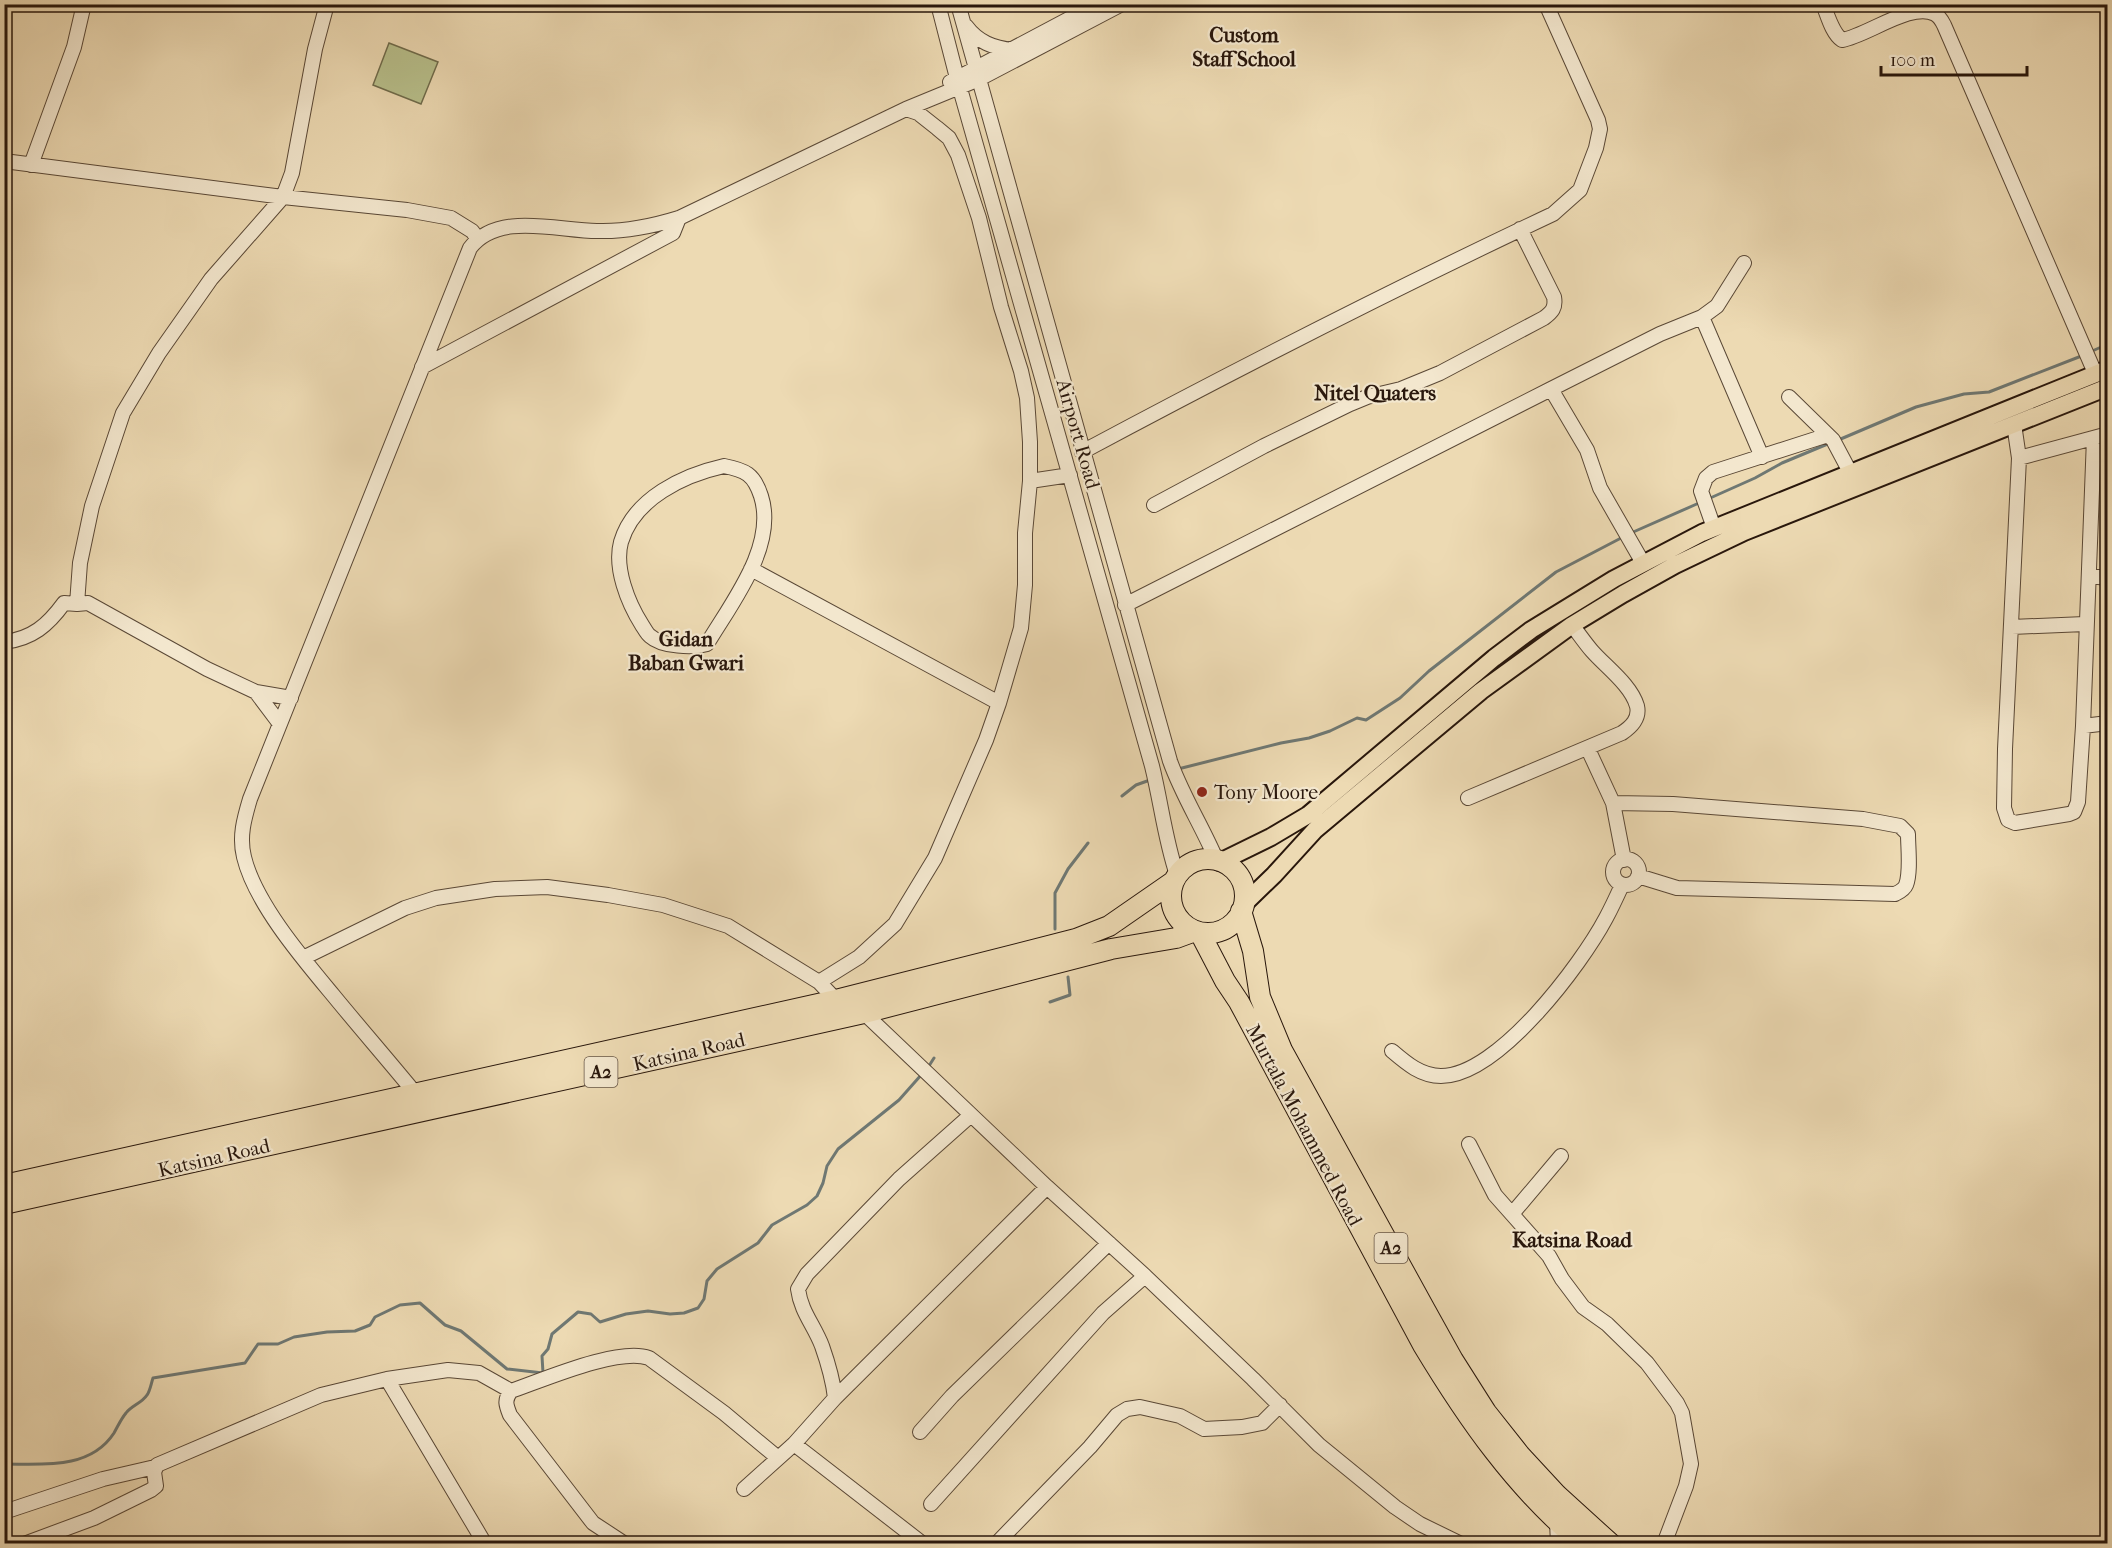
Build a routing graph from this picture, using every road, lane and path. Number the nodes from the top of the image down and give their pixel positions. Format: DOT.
graph roads {
  1 [pos="84,4"];
  2 [pos="938,4"];
  3 [pos="958,4"];
  4 [pos="1097,4"];
  5 [pos="1122,4"];
  6 [pos="1546,4"];
  7 [pos="1823,4"];
  8 [pos="325,5"];
  9 [pos="963,22"];
  10 [pos="1013,50"];
  11 [pos="1002,66"];
  12 [pos="978,73"];
  13 [pos="958,82"];
  14 [pos="986,104"];
  15 [pos="908,108"];
  16 [pos="4,161"];
  17 [pos="31,165"];
  18 [pos="283,197"];
  19 [pos="679,218"];
  20 [pos="1520,229"];
  21 [pos="478,239"];
  22 [pos="1744,263"];
  23 [pos="1702,317"];
  24 [pos="2094,363"];
  25 [pos="423,367"];
  26 [pos="2108,387"];
  27 [pos="1551,388"];
  28 [pos="1789,397"];
  29 [pos="2014,424"];
  30 [pos="2101,436"];
  31 [pos="1833,441"];
  32 [pos="1082,452"];
  33 [pos="1762,457"];
  34 [pos="2019,458"];
  35 [pos="1850,472"];
  36 [pos="1070,475"];
  37 [pos="1030,481"];
  38 [pos="1154,505"];
  39 [pos="1714,528"];
  40 [pos="1643,563"];
  41 [pos="751,569"];
  42 [pos="2089,576"];
  43 [pos="2108,578"];
  44 [pos="77,604"];
  45 [pos="1125,605"];
  46 [pos="2085,624"];
  47 [pos="1572,625"];
  48 [pos="2012,627"];
  49 [pos="4,642"];
  50 [pos="256,692"];
  51 [pos="291,698"];
  52 [pos="999,703"];
  53 [pos="2108,723"];
  54 [pos="280,724"];
  55 [pos="2083,726"];
  56 [pos="1588,749"];
  57 [pos="1468,798"];
  58 [pos="1613,803"];
  59 [pos="1218,860"];
  60 [pos="1624,860"];
  61 [pos="1638,876"];
  62 [pos="1176,878"];
  63 [pos="1623,885"];
  64 [pos="1243,908"];
  65 [pos="1198,932"];
  66 [pos="303,958"];
  67 [pos="819,982"];
  68 [pos="836,1000"];
  69 [pos="864,1013"];
  70 [pos="1392,1051"];
  71 [pos="418,1103"];
  72 [pos="971,1115"];
  73 [pos="1469,1144"];
  74 [pos="1561,1156"];
  75 [pos="4,1185"];
  76 [pos="1047,1187"];
  77 [pos="4,1204"];
  78 [pos="1512,1214"];
  79 [pos="1109,1243"];
  80 [pos="1145,1276"];
  81 [pos="387,1379"];
  82 [pos="511,1391"];
  83 [pos="835,1398"];
  84 [pos="1280,1405"];
  85 [pos="920,1432"];
  86 [pos="794,1444"];
  87 [pos="778,1458"];
  88 [pos="155,1467"];
  89 [pos="744,1489"];
  90 [pos="931,1504"];
  91 [pos="4,1512"];
  92 [pos="1557,1522"];
  93 [pos="624,1543"];
  94 [pos="24,1544"];
  95 [pos="485,1544"];
  96 [pos="923,1544"];
  97 [pos="996,1544"];
  98 [pos="1461,1544"];
  99 [pos="1558,1544"];
  100 [pos="1583,1544"];
  101 [pos="1611,1544"];
  102 [pos="1664,1544"];
  1 -- 17 [label="street"];
  2 -- 13 [label="street, Airport Road"];
  3 -- 9 [label="street, Airport Road"];
  4 -- 10 [label="street"];
  5 -- 11 [label="street"];
  6 -- 20 [label="street"];
  7 -- 24 [label="street"];
  8 -- 18 [label="street"];
  9 -- 10 [label="street"];
  9 -- 12 [label="street, Airport Road"];
  10 -- 12 [label="street"];
  11 -- 12 [label="street"];
  11 -- 14 [label="street"];
  12 -- 13 [label="street"];
  12 -- 14 [label="street, Airport Road"];
  13 -- 15 [label="street"];
  13 -- 36 [label="street, Airport Road"];
  14 -- 32 [label="street, Airport Road"];
  15 -- 19 [label="street"];
  15 -- 37 [label="street"];
  16 -- 17 [label="street"];
  17 -- 18 [label="street"];
  18 -- 21 [label="street"];
  18 -- 44 [label="street"];
  19 -- 21 [label="street"];
  19 -- 25 [label="street"];
  20 -- 32 [label="street"];
  20 -- 38 [label="street"];
  21 -- 25 [label="street"];
  22 -- 23 [label="street"];
  23 -- 27 [label="street"];
  23 -- 33 [label="street"];
  24 -- 35 [label="main road"];
  25 -- 51 [label="street"];
  26 -- 29 [label="main road"];
  27 -- 40 [label="street"];
  27 -- 45 [label="street"];
  28 -- 31 [label="street"];
  29 -- 34 [label="street"];
  29 -- 47 [label="main road"];
  30 -- 34 [label="street"];
  30 -- 42 [label="street"];
  31 -- 33 [label="street"];
  31 -- 35 [label="street"];
  32 -- 45 [label="street, Airport Road"];
  33 -- 39 [label="street"];
  34 -- 48 [label="street"];
  35 -- 39 [label="main road"];
  36 -- 37 [label="street"];
  36 -- 62 [label="street, Airport Road"];
  37 -- 52 [label="street"];
  39 -- 40 [label="main road"];
  40 -- 59 [label="main road"];
  41 -- 41 [label="street"];
  41 -- 52 [label="street"];
  42 -- 43 [label="street"];
  42 -- 46 [label="street"];
  44 -- 49 [label="street"];
  44 -- 50 [label="street"];
  45 -- 59 [label="street, Airport Road"];
  46 -- 48 [label="street"];
  46 -- 55 [label="street"];
  47 -- 56 [label="street"];
  47 -- 64 [label="main road"];
  48 -- 55 [label="street"];
  50 -- 51 [label="street"];
  50 -- 54 [label="street"];
  51 -- 54 [label="street"];
  52 -- 67 [label="street"];
  53 -- 55 [label="street"];
  54 -- 66 [label="street"];
  56 -- 57 [label="street"];
  56 -- 58 [label="street"];
  58 -- 60 [label="street"];
  58 -- 61 [label="street"];
  59 -- 62 [label="highway, A2"];
  59 -- 64 [label="highway, A2"];
  60 -- 61 [label="street"];
  60 -- 63 [label="street"];
  61 -- 63 [label="street"];
  62 -- 65 [label="highway, A2"];
  62 -- 68 [label="highway, Katsina Road / A2"];
  63 -- 70 [label="street"];
  64 -- 65 [label="highway, A2"];
  64 -- 101 [label="highway, Murtala Mohammed Road / A2"];
  65 -- 69 [label="highway, Katsina Road / A2"];
  65 -- 92 [label="highway, Murtala Mohammed Road / A2"];
  66 -- 67 [label="street"];
  66 -- 71 [label="street"];
  67 -- 68 [label="street"];
  68 -- 71 [label="highway, Katsina Road / A2"];
  69 -- 71 [label="highway, Katsina Road / A2"];
  69 -- 72 [label="street"];
  71 -- 75 [label="highway, Katsina Road / A2"];
  71 -- 77 [label="highway, Katsina Road / A2"];
  72 -- 76 [label="street"];
  72 -- 83 [label="street"];
  73 -- 78 [label="street"];
  74 -- 78 [label="street"];
  76 -- 79 [label="street"];
  76 -- 83 [label="street"];
  78 -- 102 [label="street"];
  79 -- 80 [label="street"];
  79 -- 85 [label="street"];
  80 -- 84 [label="street"];
  80 -- 90 [label="street"];
  81 -- 82 [label="street"];
  81 -- 88 [label="street"];
  81 -- 95 [label="street"];
  82 -- 87 [label="street"];
  82 -- 93 [label="street"];
  83 -- 86 [label="street"];
  84 -- 97 [label="street"];
  84 -- 98 [label="street"];
  86 -- 87 [label="street"];
  86 -- 96 [label="street"];
  87 -- 89 [label="street"];
  88 -- 91 [label="street"];
  88 -- 94 [label="street"];
  92 -- 99 [label="street"];
  92 -- 100 [label="highway, Murtala Mohammed Road / A2"];
}
